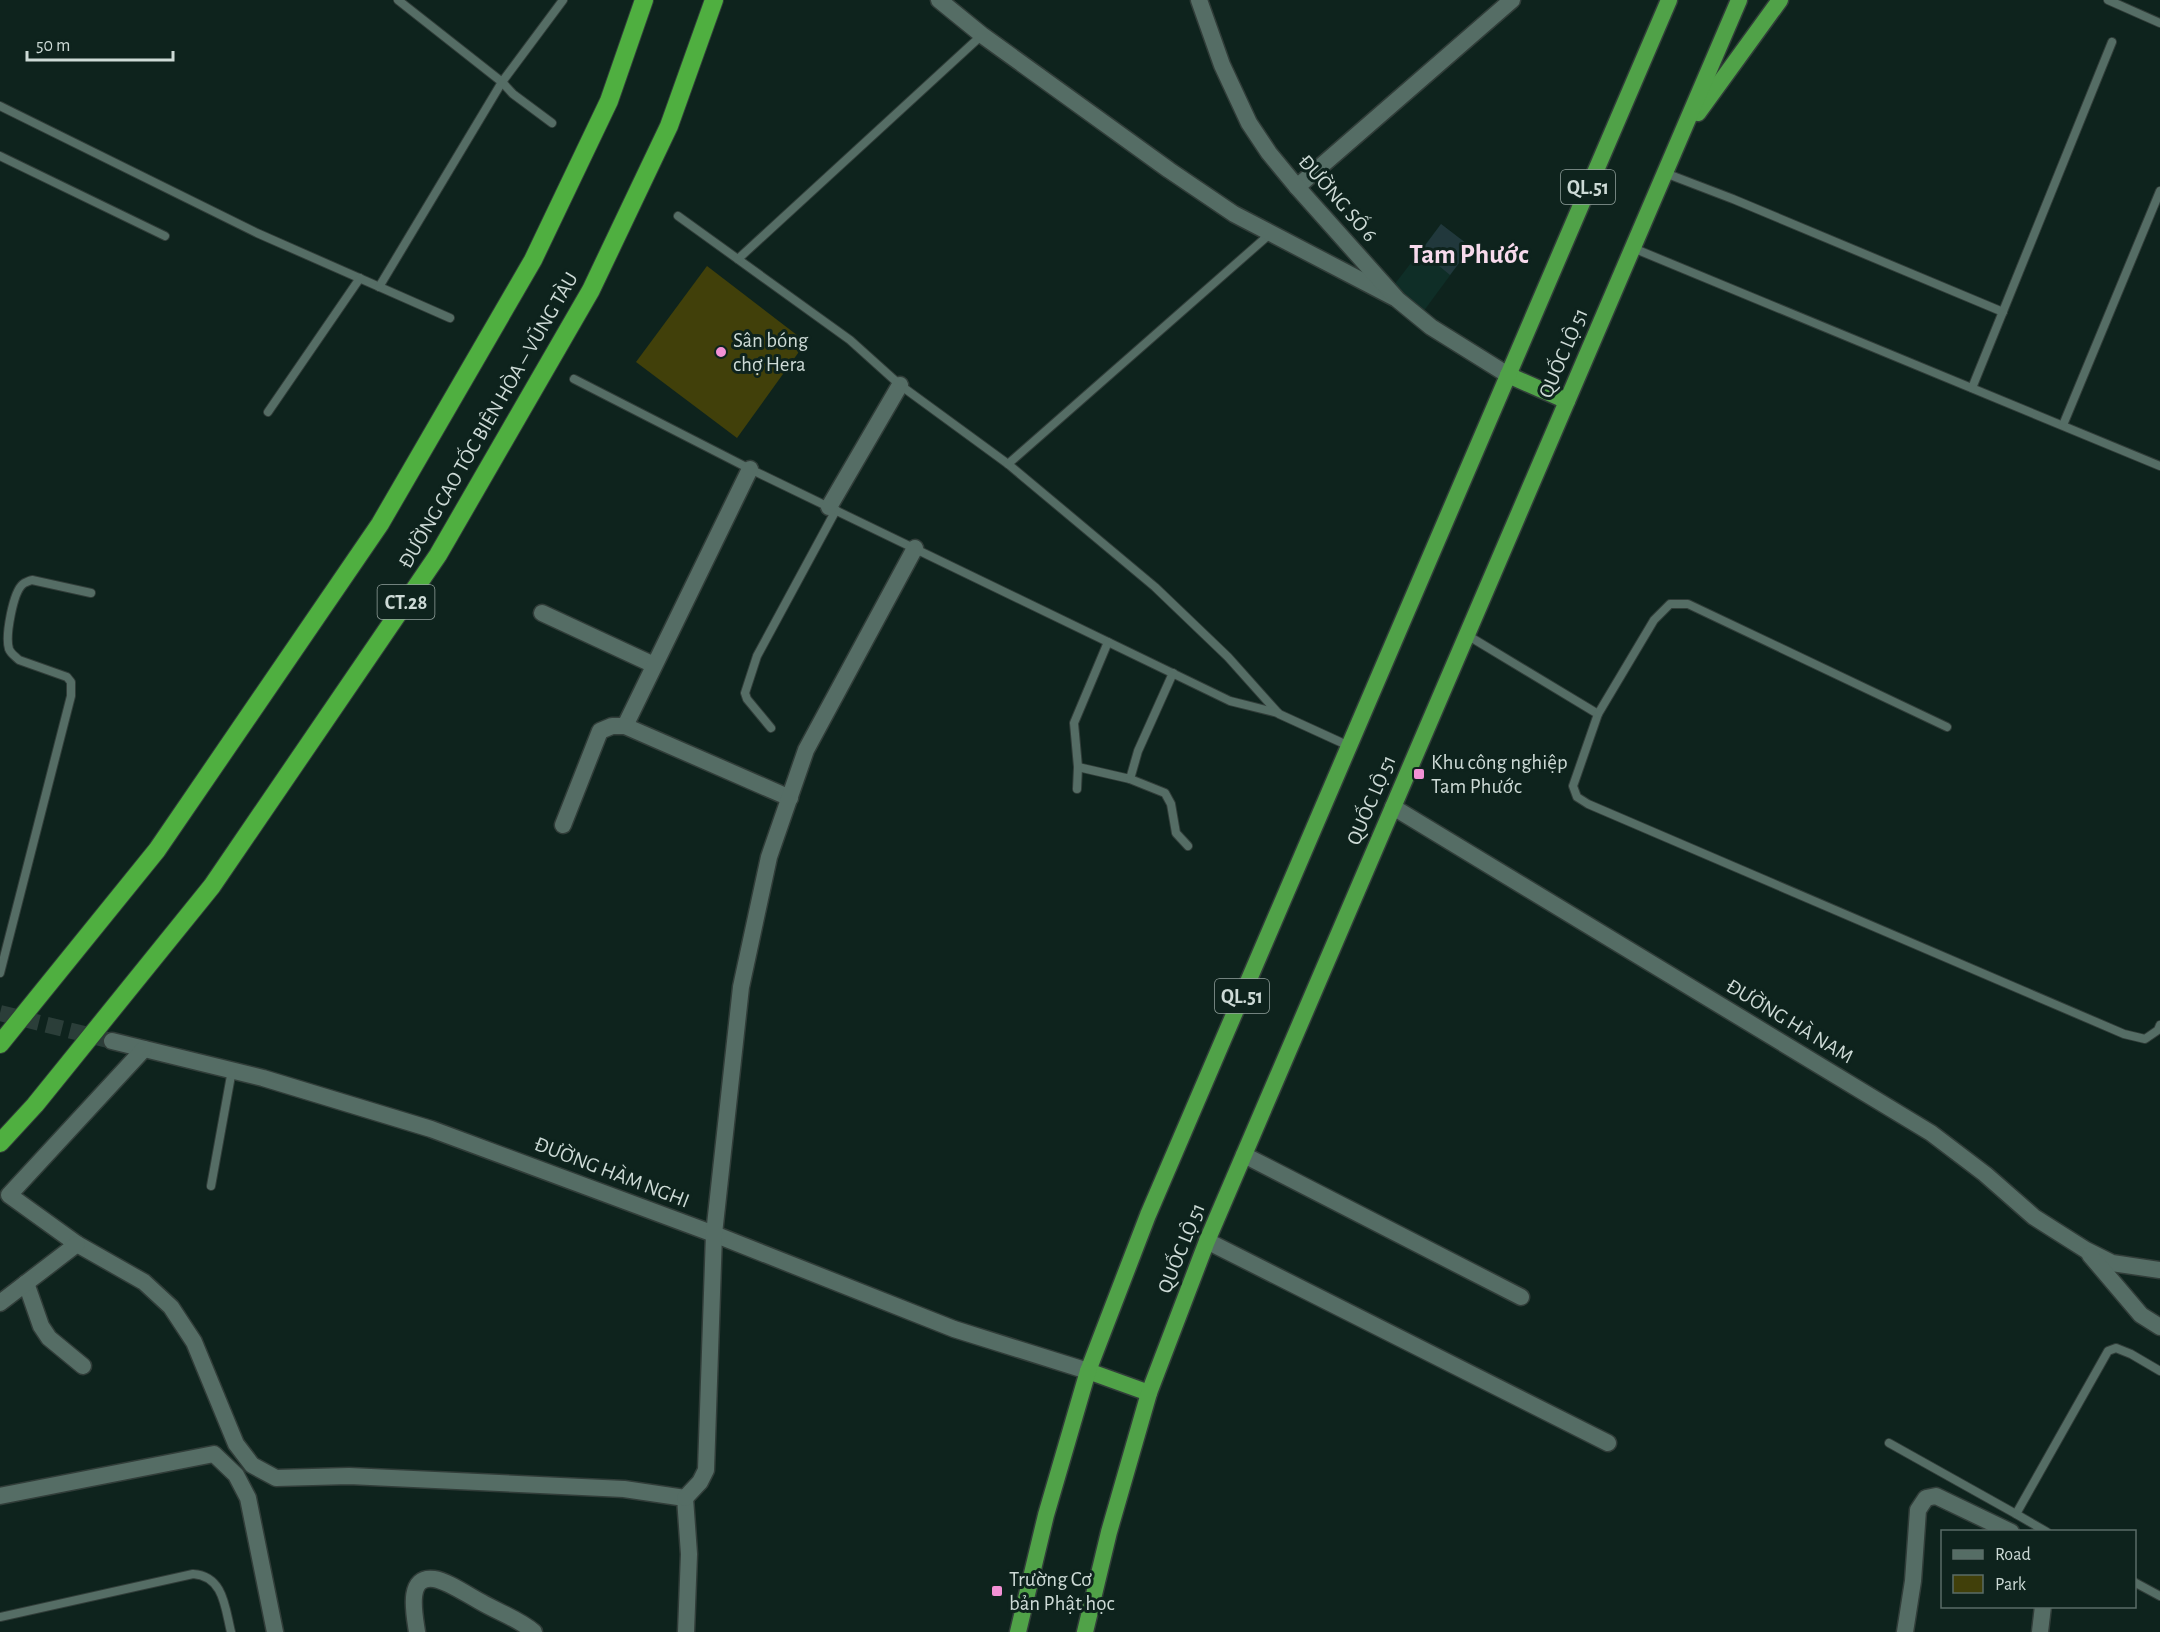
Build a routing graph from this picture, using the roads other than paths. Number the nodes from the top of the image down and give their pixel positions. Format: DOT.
graph roads {
  1 [pos="398,0"];
  2 [pos="563,0"];
  3 [pos="645,0"];
  4 [pos="714,0"];
  5 [pos="939,0"];
  6 [pos="1198,0"];
  7 [pos="1512,0"];
  8 [pos="1669,0"];
  9 [pos="1739,0"];
  10 [pos="1780,0"];
  11 [pos="2108,0"];
  12 [pos="2160,23"];
  13 [pos="982,35"];
  14 [pos="2112,42"];
  15 [pos="502,81"];
  16 [pos="0,106"];
  17 [pos="552,123"];
  18 [pos="1680,138"];
  19 [pos="0,156"];
  20 [pos="1665,173"];
  21 [pos="1297,187"];
  22 [pos="2160,190"];
  23 [pos="678,216"];
  24 [pos="1271,233"];
  25 [pos="165,236"];
  26 [pos="1633,248"];
  27 [pos="738,259"];
  28 [pos="360,278"];
  29 [pos="378,287"];
  30 [pos="1398,300"];
  31 [pos="2003,312"];
  32 [pos="450,318"];
  33 [pos="1508,375"];
  34 [pos="574,379"];
  35 [pos="900,385"];
  36 [pos="1972,388"];
  37 [pos="1567,401"];
  38 [pos="268,412"];
  39 [pos="2063,425"];
  40 [pos="1008,464"];
  41 [pos="2160,466"];
  42 [pos="750,469"];
  43 [pos="832,508"];
  44 [pos="915,548"];
  45 [pos="91,593"];
  46 [pos="542,613"];
  47 [pos="1467,635"];
  48 [pos="1108,642"];
  49 [pos="654,665"];
  50 [pos="1173,673"];
  51 [pos="1279,714"];
  52 [pos="1598,714"];
  53 [pos="625,726"];
  54 [pos="1947,727"];
  55 [pos="771,728"];
  56 [pos="1349,746"];
  57 [pos="1078,767"];
  58 [pos="1130,780"];
  59 [pos="1077,789"];
  60 [pos="790,798"];
  61 [pos="1393,807"];
  62 [pos="563,825"];
  63 [pos="1188,846"];
  64 [pos="0,973"];
  65 [pos="2160,1025"];
  66 [pos="112,1041"];
  67 [pos="0,1044"];
  68 [pos="144,1048"];
  69 [pos="232,1070"];
  70 [pos="0,1143"];
  71 [pos="1244,1155"];
  72 [pos="212,1186"];
  73 [pos="714,1234"];
  74 [pos="1207,1241"];
  75 [pos="77,1244"];
  76 [pos="2086,1250"];
  77 [pos="2160,1270"];
  78 [pos="26,1283"];
  79 [pos="1521,1297"];
  80 [pos="0,1303"];
  81 [pos="2160,1327"];
  82 [pos="83,1366"];
  83 [pos="1088,1371"];
  84 [pos="2160,1371"];
  85 [pos="1149,1393"];
  86 [pos="1608,1443"];
  87 [pos="1888,1443"];
  88 [pos="0,1496"];
  89 [pos="685,1498"];
  90 [pos="2016,1514"];
  91 [pos="2007,1530"];
  92 [pos="2044,1530"];
  93 [pos="2136,1583"];
  94 [pos="2160,1596"];
  95 [pos="2043,1608"];
  96 [pos="0,1617"];
  97 [pos="231,1632"];
  98 [pos="275,1632"];
  99 [pos="417,1632"];
  100 [pos="534,1632"];
  101 [pos="686,1632"];
  102 [pos="1018,1632"];
  103 [pos="1084,1632"];
  104 [pos="1905,1632"];
  105 [pos="2040,1632"];
  1 -- 15 [label="lane"];
  2 -- 15 [label="lane"];
  3 -- 67 [label="highway, ĐƯỜNG CAO TỐC BIÊN HÒA – VŨNG TÀU"];
  4 -- 70 [label="highway, ĐƯỜNG CAO TỐC BIÊN HÒA – VŨNG TÀU / CT.28"];
  5 -- 13 [label="street"];
  6 -- 21 [label="street, ĐƯỜNG SỐ 6"];
  7 -- 21 [label="street"];
  8 -- 33 [label="highway, QUỐC LỘ 51 / QL.51"];
  9 -- 18 [label="highway, QUỐC LỘ 51"];
  10 -- 18 [label="highway"];
  11 -- 12 [label="lane"];
  13 -- 24 [label="street"];
  13 -- 27 [label="lane"];
  14 -- 31 [label="lane"];
  15 -- 17 [label="lane"];
  15 -- 29 [label="lane"];
  16 -- 28 [label="lane"];
  18 -- 20 [label="highway, QUỐC LỘ 51"];
  19 -- 25 [label="lane"];
  20 -- 26 [label="highway, QUỐC LỘ 51"];
  20 -- 31 [label="lane"];
  21 -- 30 [label="street, ĐƯỜNG SỐ 6"];
  22 -- 39 [label="lane"];
  23 -- 27 [label="lane"];
  24 -- 30 [label="street"];
  24 -- 40 [label="lane"];
  26 -- 36 [label="lane"];
  26 -- 37 [label="highway, QUỐC LỘ 51"];
  27 -- 35 [label="lane"];
  28 -- 29 [label="lane"];
  28 -- 38 [label="lane"];
  29 -- 32 [label="lane"];
  30 -- 33 [label="street, ĐƯỜNG SỐ 6"];
  31 -- 36 [label="lane"];
  33 -- 37 [label="highway"];
  33 -- 56 [label="highway, QUỐC LỘ 51 / QL.51"];
  34 -- 42 [label="lane"];
  35 -- 40 [label="lane"];
  35 -- 43 [label="street"];
  36 -- 39 [label="lane"];
  37 -- 47 [label="highway, QUỐC LỘ 51"];
  39 -- 41 [label="lane"];
  40 -- 51 [label="lane"];
  42 -- 43 [label="lane"];
  42 -- 49 [label="street"];
  43 -- 44 [label="lane"];
  43 -- 55 [label="lane"];
  44 -- 48 [label="lane"];
  44 -- 60 [label="street"];
  45 -- 64 [label="lane"];
  46 -- 49 [label="street"];
  47 -- 52 [label="lane"];
  47 -- 61 [label="highway, QUỐC LỘ 51"];
  48 -- 50 [label="lane"];
  48 -- 57 [label="lane"];
  49 -- 53 [label="street"];
  50 -- 51 [label="lane"];
  50 -- 58 [label="lane"];
  51 -- 56 [label="lane"];
  52 -- 54 [label="lane"];
  52 -- 65 [label="lane"];
  53 -- 60 [label="street"];
  53 -- 62 [label="street"];
  56 -- 83 [label="highway, QUỐC LỘ 51 / QL.51"];
  57 -- 58 [label="lane"];
  57 -- 59 [label="lane"];
  58 -- 63 [label="lane"];
  60 -- 73 [label="street"];
  61 -- 71 [label="highway, QUỐC LỘ 51"];
  61 -- 76 [label="street, ĐƯỜNG HÀ NAM"];
  66 -- 68 [label="street, ĐƯỜNG HÀM NGHI"];
  68 -- 69 [label="street, ĐƯỜNG HÀM NGHI"];
  68 -- 75 [label="street"];
  69 -- 72 [label="lane"];
  69 -- 73 [label="street, ĐƯỜNG HÀM NGHI"];
  71 -- 74 [label="highway, QUỐC LỘ 51"];
  71 -- 79 [label="street"];
  73 -- 83 [label="street, ĐƯỜNG HÀM NGHI"];
  73 -- 89 [label="street"];
  74 -- 85 [label="highway, QUỐC LỘ 51"];
  74 -- 86 [label="street"];
  75 -- 78 [label="street"];
  75 -- 89 [label="street"];
  76 -- 77 [label="street, ĐƯỜNG HÀ NAM"];
  76 -- 81 [label="street"];
  78 -- 80 [label="street"];
  78 -- 82 [label="street"];
  83 -- 85 [label="highway"];
  83 -- 102 [label="highway, QUỐC LỘ 51 / QL.51"];
  84 -- 90 [label="lane"];
  85 -- 103 [label="highway, QUỐC LỘ 51"];
  87 -- 90 [label="lane"];
  88 -- 98 [label="street"];
  89 -- 101 [label="street"];
  90 -- 92 [label="lane"];
  91 -- 104 [label="street"];
  93 -- 94 [label="lane"];
  95 -- 105 [label="street"];
  96 -- 97 [label="lane"];
  99 -- 100 [label="street"];
}
